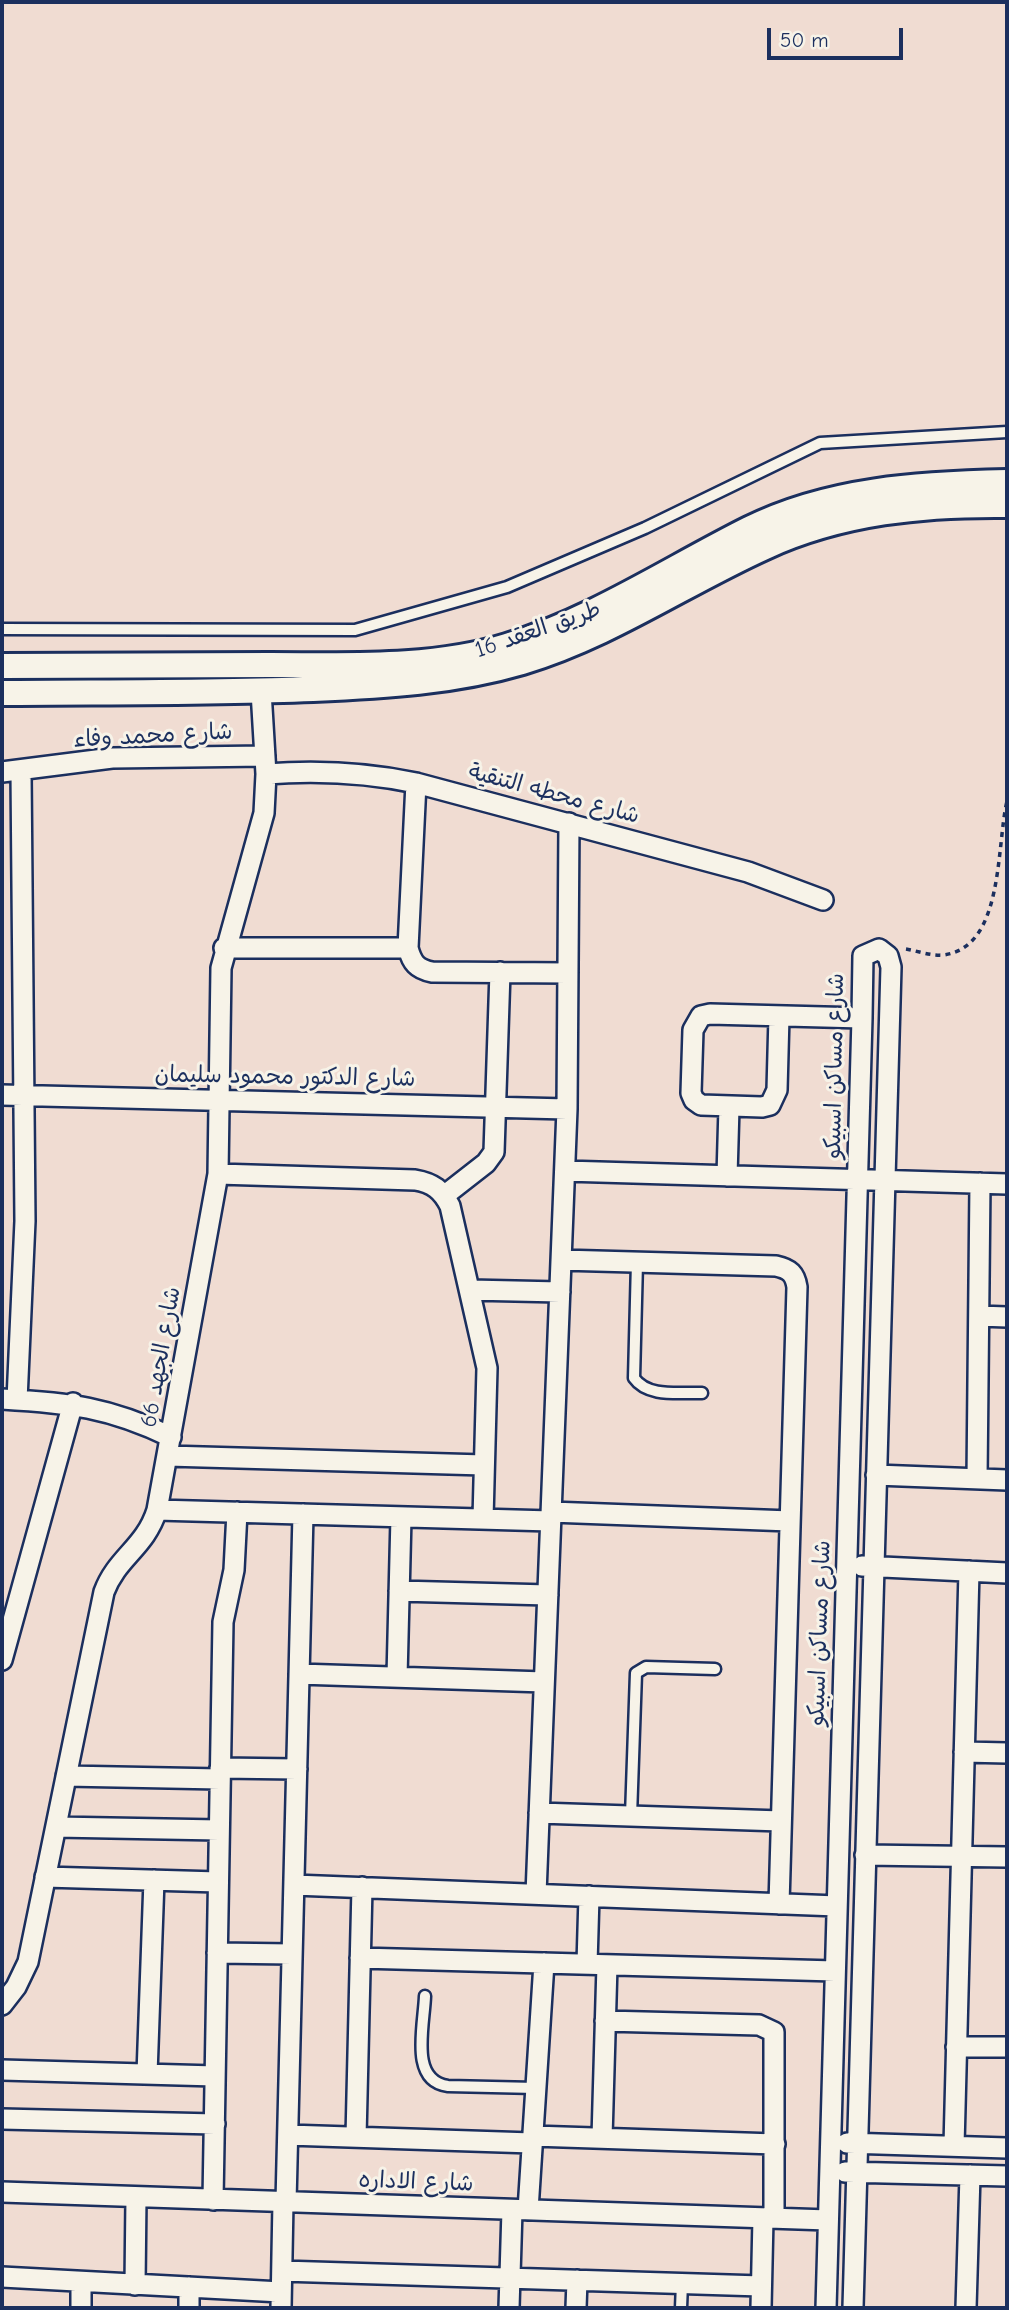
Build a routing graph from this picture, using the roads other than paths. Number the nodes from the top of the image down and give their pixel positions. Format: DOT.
graph roads {
  1 [pos="1007,432"];
  2 [pos="1007,482"];
  3 [pos="1007,505"];
  4 [pos="2,629"];
  5 [pos="2,666"];
  6 [pos="261,691"];
  7 [pos="2,692"];
  8 [pos="265,765"];
  9 [pos="11,772"];
  10 [pos="415,783"];
  11 [pos="569,824"];
  12 [pos="822,900"];
  13 [pos="224,948"];
  14 [pos="408,948"];
  15 [pos="500,972"];
  16 [pos="568,973"];
  17 [pos="779,1016"];
  18 [pos="862,1018"];
  19 [pos="2,1095"];
  20 [pos="24,1096"];
  21 [pos="218,1100"];
  22 [pos="496,1107"];
  23 [pos="729,1107"];
  24 [pos="567,1109"];
  25 [pos="565,1171"];
  26 [pos="218,1174"];
  27 [pos="727,1176"];
  28 [pos="858,1180"];
  29 [pos="884,1180"];
  30 [pos="981,1184"];
  31 [pos="1007,1184"];
  32 [pos="445,1195"];
  33 [pos="561,1260"];
  34 [pos="637,1262"];
  35 [pos="470,1290"];
  36 [pos="560,1292"];
  37 [pos="979,1316"];
  38 [pos="1007,1317"];
  39 [pos="702,1393"];
  40 [pos="9,1400"];
  41 [pos="74,1403"];
  42 [pos="169,1447"];
  43 [pos="484,1465"];
  44 [pos="876,1475"];
  45 [pos="977,1479"];
  46 [pos="1007,1480"];
  47 [pos="158,1510"];
  48 [pos="237,1512"];
  49 [pos="303,1514"];
  50 [pos="401,1517"];
  51 [pos="551,1517"];
  52 [pos="483,1519"];
  53 [pos="790,1521"];
  54 [pos="847,1566"];
  55 [pos="873,1567"];
  56 [pos="969,1571"];
  57 [pos="1007,1573"];
  58 [pos="399,1591"];
  59 [pos="548,1595"];
  60 [pos="2,1660"];
  61 [pos="715,1669"];
  62 [pos="299,1674"];
  63 [pos="397,1677"];
  64 [pos="544,1682"];
  65 [pos="964,1752"];
  66 [pos="1007,1753"];
  67 [pos="297,1769"];
  68 [pos="220,1773"];
  69 [pos="66,1776"];
  70 [pos="539,1813"];
  71 [pos="631,1816"];
  72 [pos="781,1821"];
  73 [pos="56,1827"];
  74 [pos="219,1830"];
  75 [pos="865,1855"];
  76 [pos="961,1857"];
  77 [pos="1007,1857"];
  78 [pos="46,1877"];
  79 [pos="154,1880"];
  80 [pos="219,1882"];
  81 [pos="294,1885"];
  82 [pos="362,1887"];
  83 [pos="536,1894"];
  84 [pos="589,1896"];
  85 [pos="779,1904"];
  86 [pos="837,1906"];
  87 [pos="217,1953"];
  88 [pos="292,1955"];
  89 [pos="360,1958"];
  90 [pos="544,1963"];
  91 [pos="587,1964"];
  92 [pos="607,1965"];
  93 [pos="835,1971"];
  94 [pos="425,1996"];
  95 [pos="2,2006"];
  96 [pos="606,2021"];
  97 [pos="956,2047"];
  98 [pos="1007,2047"];
  99 [pos="2,2070"];
  100 [pos="148,2074"];
  101 [pos="215,2076"];
  102 [pos="536,2088"];
  103 [pos="2,2119"];
  104 [pos="215,2124"];
  105 [pos="288,2135"];
  106 [pos="356,2137"];
  107 [pos="602,2138"];
  108 [pos="532,2139"];
  109 [pos="831,2142"];
  110 [pos="858,2143"];
  111 [pos="775,2144"];
  112 [pos="954,2146"];
  113 [pos="1007,2148"];
  114 [pos="830,2172"];
  115 [pos="857,2172"];
  116 [pos="970,2175"];
  117 [pos="1007,2176"];
  118 [pos="2,2192"];
  119 [pos="136,2197"];
  120 [pos="214,2200"];
  121 [pos="285,2202"];
  122 [pos="520,2210"];
  123 [pos="769,2218"];
  124 [pos="828,2220"];
  125 [pos="282,2271"];
  126 [pos="2,2277"];
  127 [pos="510,2278"];
  128 [pos="577,2280"];
  129 [pos="81,2282"];
  130 [pos="682,2283"];
  131 [pos="135,2285"];
  132 [pos="761,2286"];
  133 [pos="189,2287"];
  134 [pos="281,2300"];
  135 [pos="81,2308"];
  136 [pos="189,2308"];
  137 [pos="509,2308"];
  138 [pos="576,2308"];
  139 [pos="681,2308"];
  140 [pos="761,2308"];
  141 [pos="826,2308"];
  142 [pos="853,2308"];
  143 [pos="966,2308"];
  1 -- 4 [label="lane"];
  2 -- 5 [label="street, طريق العقد 16"];
  3 -- 6 [label="street, طريق العقد 16"];
  6 -- 7 [label="street, طريق العقد 16"];
  6 -- 8 [label="street, شارع الجهد 66"];
  8 -- 9 [label="street, شارع محمد وفاء"];
  8 -- 10 [label="street, شارع محطه التنقية"];
  8 -- 13 [label="street, شارع الجهد 66"];
  9 -- 20 [label="street"];
  10 -- 11 [label="street, شارع محطه التنقية"];
  10 -- 14 [label="street"];
  11 -- 12 [label="street, شارع محطه التنقية"];
  11 -- 16 [label="street"];
  13 -- 14 [label="street"];
  13 -- 21 [label="street, شارع الجهد 66"];
  14 -- 15 [label="street"];
  15 -- 16 [label="street"];
  15 -- 22 [label="street"];
  16 -- 24 [label="street"];
  17 -- 18 [label="street"];
  17 -- 23 [label="street"];
  17 -- 23 [label="street"];
  18 -- 28 [label="street, شارع مساكن اسبيكو"];
  18 -- 29 [label="street, شارع مساكن اسبيكو"];
  19 -- 20 [label="street, شارع الدكتور محمود سليمان"];
  20 -- 21 [label="street, شارع الدكتور محمود سليمان"];
  20 -- 40 [label="street"];
  21 -- 22 [label="street, شارع الدكتور محمود سليمان"];
  21 -- 26 [label="street, شارع الجهد 66"];
  22 -- 24 [label="street, شارع الدكتور محمود سليمان"];
  22 -- 32 [label="street"];
  23 -- 27 [label="street"];
  24 -- 25 [label="street"];
  25 -- 27 [label="street"];
  25 -- 33 [label="street"];
  26 -- 32 [label="street"];
  26 -- 42 [label="street, شارع الجهد 66"];
  27 -- 28 [label="street"];
  28 -- 29 [label="street"];
  28 -- 54 [label="street, شارع مساكن اسبيكو"];
  29 -- 30 [label="street"];
  29 -- 44 [label="street"];
  30 -- 31 [label="street"];
  30 -- 37 [label="street"];
  32 -- 35 [label="street"];
  33 -- 34 [label="street"];
  33 -- 36 [label="street"];
  34 -- 39 [label="lane"];
  34 -- 53 [label="street"];
  35 -- 36 [label="street"];
  35 -- 43 [label="street"];
  36 -- 51 [label="street"];
  37 -- 38 [label="street"];
  37 -- 45 [label="street"];
  40 -- 41 [label="street"];
  41 -- 42 [label="street"];
  41 -- 60 [label="street"];
  42 -- 43 [label="street"];
  42 -- 47 [label="street, شارع الجهد 66"];
  43 -- 52 [label="street"];
  44 -- 45 [label="street"];
  44 -- 55 [label="street"];
  45 -- 46 [label="street"];
  47 -- 48 [label="street"];
  47 -- 69 [label="street, شارع الجهد 66"];
  48 -- 49 [label="street"];
  48 -- 68 [label="street"];
  49 -- 50 [label="street"];
  49 -- 62 [label="street"];
  50 -- 52 [label="street"];
  50 -- 58 [label="street"];
  51 -- 52 [label="street"];
  51 -- 53 [label="street"];
  51 -- 59 [label="street"];
  53 -- 72 [label="street"];
  54 -- 55 [label="street"];
  54 -- 86 [label="street, شارع مساكن اسبيكو"];
  55 -- 56 [label="street"];
  55 -- 75 [label="street"];
  56 -- 57 [label="street"];
  56 -- 65 [label="street"];
  58 -- 59 [label="street"];
  58 -- 63 [label="street"];
  59 -- 64 [label="street"];
  61 -- 71 [label="lane"];
  62 -- 63 [label="street"];
  62 -- 67 [label="street"];
  63 -- 64 [label="street"];
  64 -- 70 [label="street"];
  65 -- 66 [label="street"];
  65 -- 76 [label="street"];
  67 -- 68 [label="street"];
  67 -- 81 [label="street"];
  68 -- 69 [label="street"];
  68 -- 74 [label="street"];
  69 -- 73 [label="street, شارع الجهد 66"];
  70 -- 71 [label="street"];
  70 -- 83 [label="street"];
  71 -- 72 [label="street"];
  72 -- 85 [label="street"];
  73 -- 74 [label="street"];
  73 -- 78 [label="street, شارع الجهد 66"];
  74 -- 80 [label="street"];
  75 -- 76 [label="street"];
  75 -- 110 [label="street"];
  76 -- 77 [label="street"];
  76 -- 97 [label="street"];
  78 -- 79 [label="street"];
  78 -- 95 [label="street, شارع الجهد 66"];
  79 -- 80 [label="street"];
  79 -- 100 [label="street"];
  80 -- 87 [label="street"];
  81 -- 82 [label="street"];
  81 -- 88 [label="street"];
  82 -- 83 [label="street"];
  82 -- 89 [label="street"];
  83 -- 84 [label="street"];
  84 -- 85 [label="street"];
  84 -- 91 [label="street"];
  85 -- 86 [label="street"];
  86 -- 93 [label="street, شارع مساكن اسبيكو"];
  87 -- 88 [label="street"];
  87 -- 101 [label="street"];
  88 -- 105 [label="street"];
  89 -- 90 [label="street"];
  89 -- 106 [label="street"];
  90 -- 91 [label="street"];
  90 -- 102 [label="street"];
  91 -- 92 [label="street"];
  92 -- 93 [label="street"];
  92 -- 96 [label="street"];
  93 -- 109 [label="street, شارع مساكن اسبيكو"];
  94 -- 102 [label="lane"];
  96 -- 107 [label="street"];
  96 -- 111 [label="street"];
  97 -- 98 [label="street"];
  97 -- 112 [label="street"];
  99 -- 100 [label="street"];
  100 -- 101 [label="street"];
  101 -- 104 [label="street"];
  102 -- 108 [label="street"];
  103 -- 104 [label="street"];
  104 -- 120 [label="street"];
  105 -- 106 [label="street"];
  105 -- 121 [label="street"];
  106 -- 108 [label="street"];
  107 -- 108 [label="street"];
  107 -- 111 [label="street"];
  108 -- 122 [label="street"];
  109 -- 110 [label="street"];
  109 -- 114 [label="street, شارع مساكن اسبيكو"];
  110 -- 112 [label="street"];
  110 -- 115 [label="street"];
  111 -- 123 [label="street"];
  112 -- 113 [label="street"];
  114 -- 115 [label="street"];
  114 -- 124 [label="street, شارع مساكن اسبيكو"];
  115 -- 116 [label="street"];
  115 -- 142 [label="street"];
  116 -- 117 [label="street"];
  116 -- 143 [label="street"];
  118 -- 119 [label="street, شارع الاداره"];
  119 -- 120 [label="street, شارع الاداره"];
  119 -- 131 [label="street"];
  120 -- 121 [label="street, شارع الاداره"];
  121 -- 122 [label="street, شارع الاداره"];
  121 -- 125 [label="street"];
  122 -- 123 [label="street, شارع الاداره"];
  122 -- 127 [label="street"];
  123 -- 124 [label="street, شارع الاداره"];
  123 -- 132 [label="street"];
  124 -- 141 [label="street, شارع مساكن اسبيكو"];
  125 -- 127 [label="street"];
  125 -- 134 [label="street"];
  126 -- 129 [label="street"];
  127 -- 128 [label="street"];
  127 -- 137 [label="street"];
  128 -- 130 [label="street"];
  128 -- 138 [label="street"];
  129 -- 131 [label="street"];
  129 -- 135 [label="street"];
  130 -- 132 [label="street"];
  130 -- 139 [label="lane"];
  131 -- 133 [label="street"];
  132 -- 140 [label="street"];
  133 -- 134 [label="street"];
  133 -- 136 [label="street"];
}
